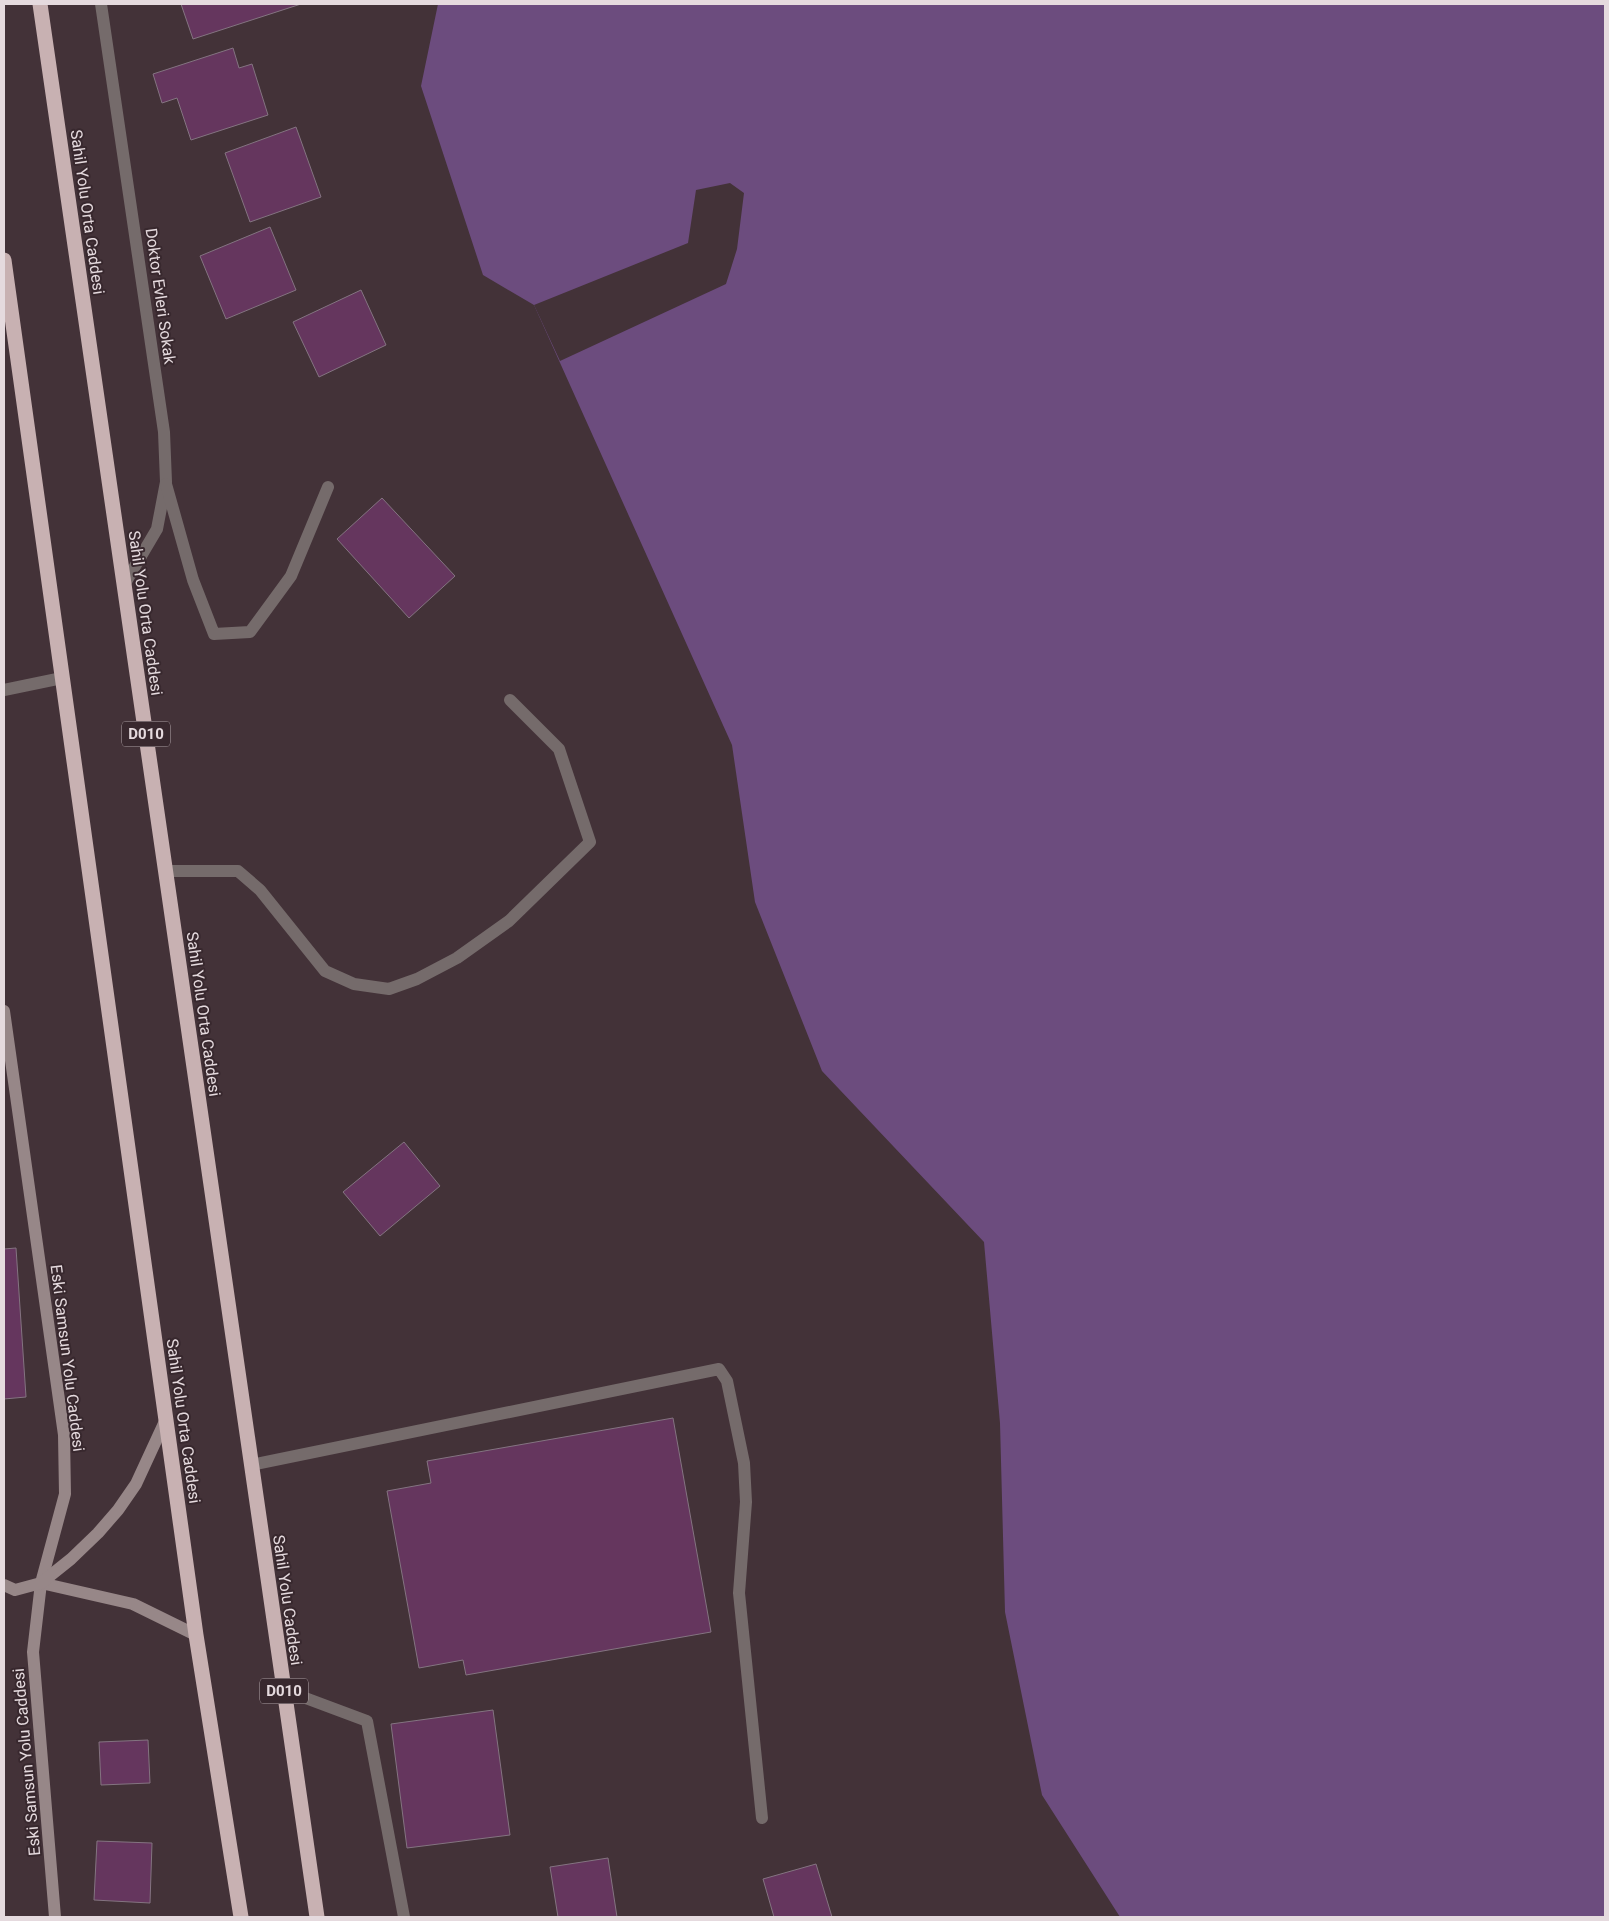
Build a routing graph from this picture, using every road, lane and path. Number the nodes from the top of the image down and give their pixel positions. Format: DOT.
graph roads {
  1 [pos="40,4"];
  2 [pos="102,4"];
  3 [pos="4,260"];
  4 [pos="166,482"];
  5 [pos="328,487"];
  6 [pos="124,585"];
  7 [pos="62,678"];
  8 [pos="4,690"];
  9 [pos="510,700"];
  10 [pos="166,871"];
  11 [pos="4,1011"];
  12 [pos="166,1419"];
  13 [pos="251,1465"];
  14 [pos="41,1583"];
  15 [pos="4,1585"];
  16 [pos="196,1635"];
  17 [pos="284,1690"];
  18 [pos="762,1818"];
  19 [pos="55,1917"];
  20 [pos="241,1917"];
  21 [pos="317,1917"];
  22 [pos="404,1917"];
  1 -- 6 [label="highway, Sahil Yolu Orta Caddesi / D010"];
  2 -- 4 [label="street, Doktor Evleri Sokak"];
  3 -- 7 [label="highway, Sahil Yolu Orta Caddesi"];
  4 -- 5 [label="street"];
  4 -- 6 [label="street, Doktor Evleri Sokak"];
  6 -- 10 [label="highway, Sahil Yolu Orta Caddesi / D010"];
  7 -- 8 [label="street"];
  7 -- 12 [label="highway, Sahil Yolu Orta Caddesi"];
  9 -- 10 [label="street"];
  10 -- 13 [label="highway, Sahil Yolu Orta Caddesi / D010"];
  11 -- 14 [label="street, Eski Samsun Yolu Caddesi"];
  12 -- 14 [label="street"];
  12 -- 16 [label="highway, Sahil Yolu Orta Caddesi"];
  13 -- 17 [label="highway, Sahil Yolu Caddesi / D010"];
  13 -- 18 [label="street"];
  14 -- 15 [label="street"];
  14 -- 16 [label="street"];
  14 -- 19 [label="street, Eski Samsun Yolu Caddesi"];
  16 -- 20 [label="highway"];
  17 -- 21 [label="highway, Sahil Yolu Caddesi / D010"];
  17 -- 22 [label="street"];
}
